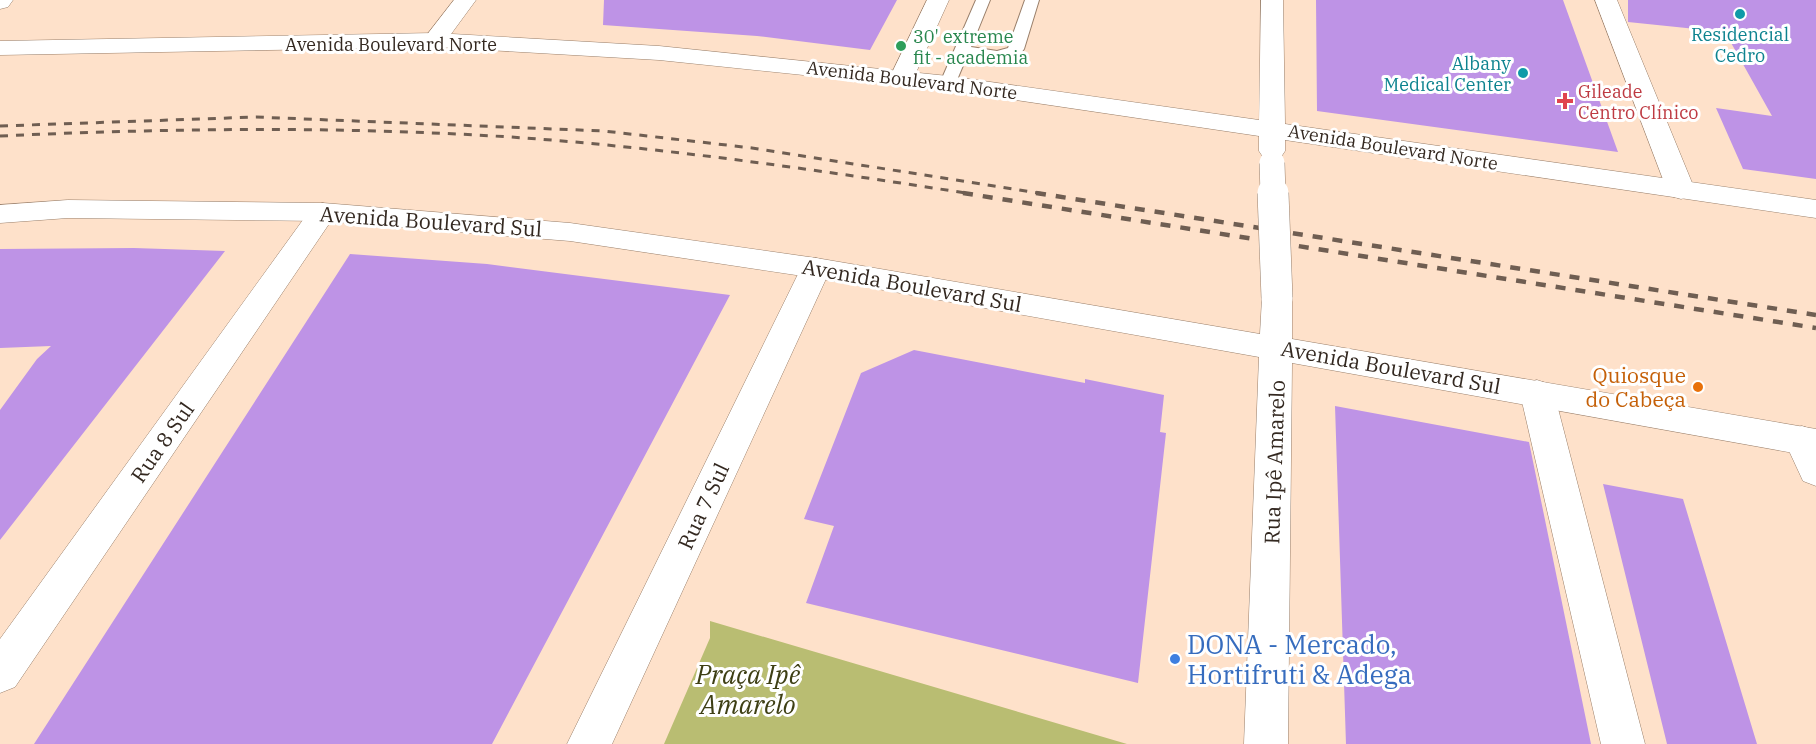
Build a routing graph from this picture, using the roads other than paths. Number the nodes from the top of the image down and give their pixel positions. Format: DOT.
graph roads {
  1 [pos="465,0"];
  2 [pos="938,0"];
  3 [pos="983,0"];
  4 [pos="1032,0"];
  5 [pos="1272,0"];
  6 [pos="1606,0"];
  7 [pos="435,40"];
  8 [pos="0,48"];
  9 [pos="960,50"];
  10 [pos="902,77"];
  11 [pos="948,83"];
  12 [pos="1271,129"];
  13 [pos="1681,190"];
  14 [pos="1816,209"];
  15 [pos="323,212"];
  16 [pos="0,214"];
  17 [pos="816,268"];
  18 [pos="1277,347"];
  19 [pos="1537,393"];
  20 [pos="1811,452"];
  21 [pos="0,673"];
  22 [pos="589,744"];
  23 [pos="1266,744"];
  24 [pos="1623,744"];
  1 -- 7 [label="street"];
  2 -- 10 [label="street"];
  3 -- 9 [label="lane"];
  4 -- 9 [label="lane"];
  5 -- 12 [label="street, Rua Ipê Amarelo"];
  6 -- 13 [label="street"];
  7 -- 8 [label="street, Avenida Boulevard Norte"];
  7 -- 10 [label="street, Avenida Boulevard Norte"];
  9 -- 11 [label="lane"];
  10 -- 11 [label="street, Avenida Boulevard Norte"];
  11 -- 12 [label="street, Avenida Boulevard Norte"];
  12 -- 13 [label="street, Avenida Boulevard Norte"];
  12 -- 18 [label="street, Rua Ipê Amarelo, bridge"];
  13 -- 14 [label="street, Avenida Boulevard Norte"];
  15 -- 16 [label="street, Avenida Boulevard Sul"];
  15 -- 17 [label="street, Avenida Boulevard Sul"];
  15 -- 21 [label="street, Rua 8 Sul"];
  17 -- 18 [label="street, Avenida Boulevard Sul"];
  17 -- 22 [label="street, Rua 7 Sul"];
  18 -- 19 [label="street, Avenida Boulevard Sul"];
  18 -- 23 [label="street, Rua Ipê Amarelo"];
  19 -- 20 [label="street, Avenida Boulevard Sul"];
  19 -- 24 [label="street"];
}
